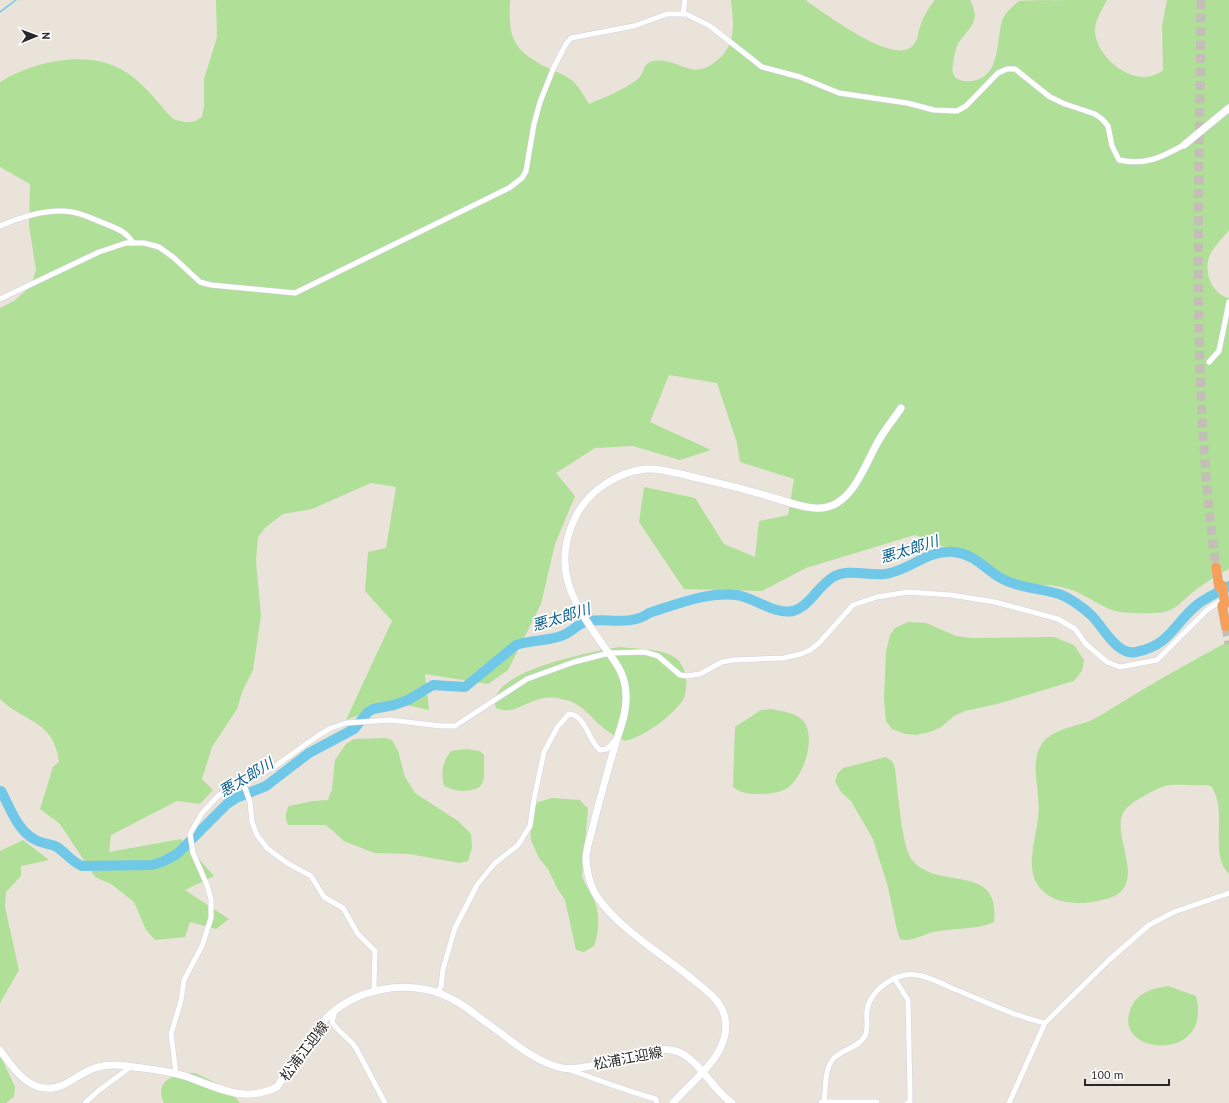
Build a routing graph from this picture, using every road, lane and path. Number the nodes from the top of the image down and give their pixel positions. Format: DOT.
graph roads {
  1 [pos="685,0"];
  2 [pos="683,14"];
  3 [pos="1229,108"];
  4 [pos="1184,145"];
  5 [pos="0,226"];
  6 [pos="133,243"];
  7 [pos="0,299"];
  8 [pos="1229,302"];
  9 [pos="1209,362"];
  10 [pos="901,408"];
  11 [pos="1218,566"];
  12 [pos="1225,602"];
  13 [pos="1227,625"];
  14 [pos="609,653"];
  15 [pos="617,738"];
  16 [pos="244,782"];
  17 [pos="1229,893"];
  18 [pos="894,978"];
  19 [pos="376,991"];
  20 [pos="436,993"];
  21 [pos="335,1011"];
  22 [pos="1045,1023"];
  23 [pos="0,1050"];
  24 [pos="132,1066"];
  25 [pos="563,1068"];
  26 [pos="703,1071"];
  27 [pos="176,1073"];
  28 [pos="85,1103"];
  29 [pos="385,1103"];
  30 [pos="657,1103"];
  31 [pos="673,1103"];
  32 [pos="732,1103"];
  33 [pos="823,1103"];
  34 [pos="876,1103"];
  35 [pos="907,1103"];
  36 [pos="1009,1103"];
  1 -- 2 [label="street"];
  2 -- 4 [label="street"];
  2 -- 6 [label="street"];
  3 -- 4 [label="street"];
  5 -- 6 [label="street"];
  6 -- 7 [label="street"];
  8 -- 9 [label="street"];
  10 -- 14 [label="street"];
  11 -- 12 [label="highway, bridge"];
  12 -- 13 [label="highway"];
  12 -- 14 [label="street"];
  14 -- 15 [label="street"];
  14 -- 16 [label="street"];
  15 -- 20 [label="street"];
  15 -- 26 [label="street"];
  16 -- 19 [label="street"];
  16 -- 27 [label="street"];
  17 -- 22 [label="street"];
  18 -- 22 [label="street"];
  18 -- 33 [label="street"];
  18 -- 35 [label="street"];
  19 -- 20 [label="street, 松浦江迎線"];
  19 -- 21 [label="street, 松浦江迎線"];
  20 -- 25 [label="street, 松浦江迎線"];
  21 -- 27 [label="street, 松浦江迎線"];
  21 -- 29 [label="street"];
  22 -- 36 [label="street"];
  23 -- 24 [label="street, 松浦江迎線"];
  24 -- 27 [label="street, 松浦江迎線"];
  24 -- 28 [label="street"];
  25 -- 26 [label="street, 松浦江迎線"];
  25 -- 30 [label="street"];
  26 -- 31 [label="street"];
  26 -- 32 [label="street, 松浦江迎線"];
  33 -- 34 [label="street"];
}
